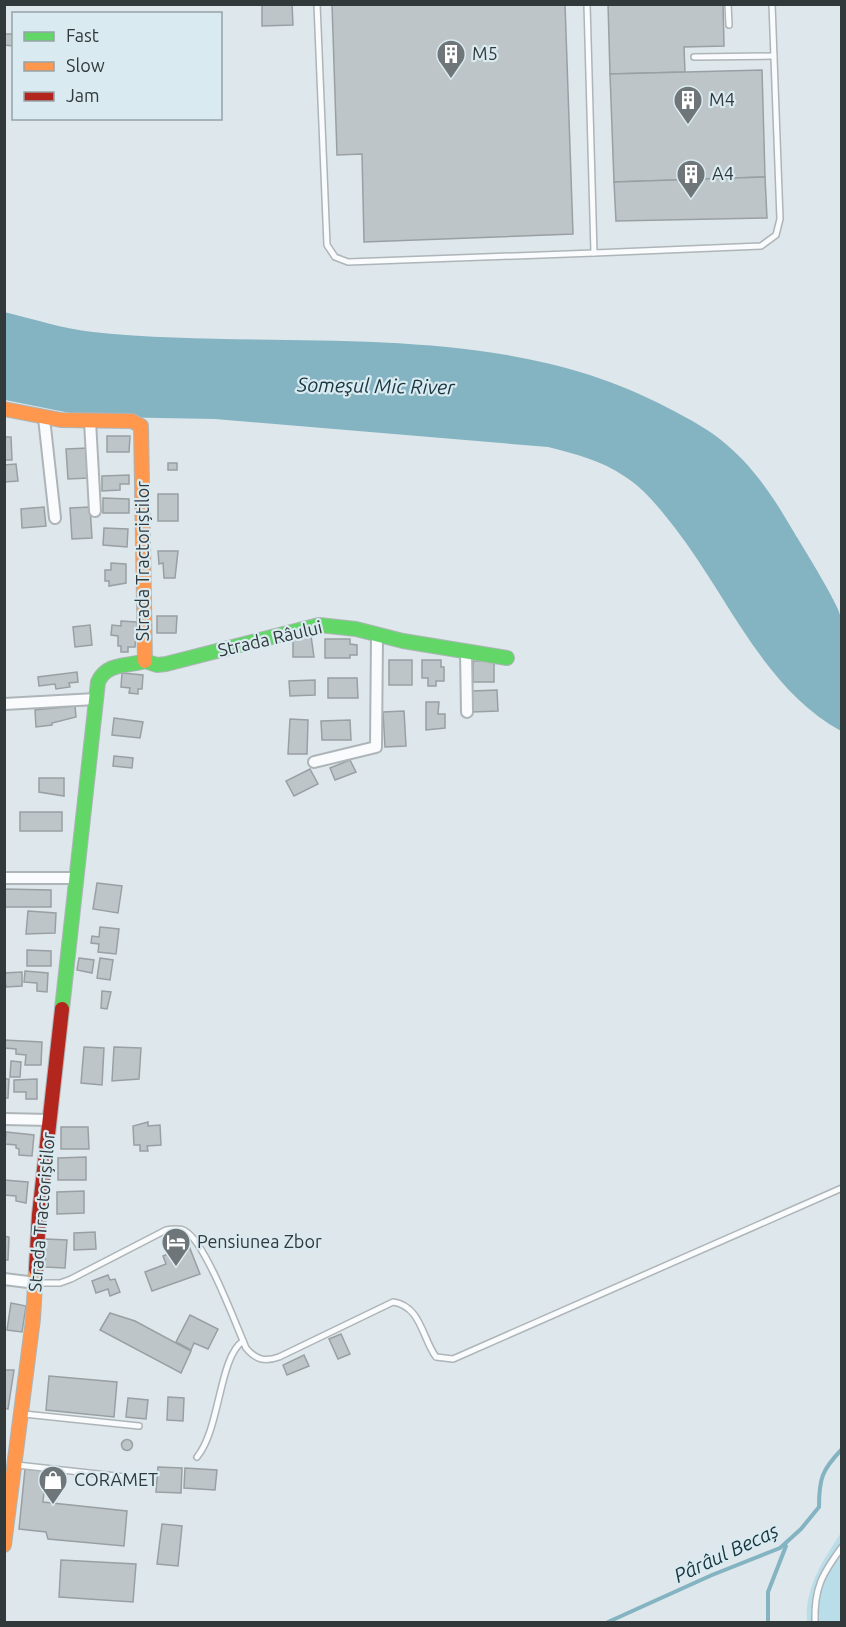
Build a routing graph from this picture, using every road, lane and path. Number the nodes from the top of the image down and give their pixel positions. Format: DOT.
graph roads {
  1 [pos="317,4"];
  2 [pos="587,4"];
  3 [pos="728,4"];
  4 [pos="772,4"];
  5 [pos="729,25"];
  6 [pos="774,56"];
  7 [pos="694,57"];
  8 [pos="594,253"];
  9 [pos="4,409"];
  10 [pos="44,418"];
  11 [pos="90,421"];
  12 [pos="94,512"];
  13 [pos="55,518"];
  14 [pos="377,634"];
  15 [pos="466,651"];
  16 [pos="507,658"];
  17 [pos="145,661"];
  18 [pos="96,699"];
  19 [pos="4,704"];
  20 [pos="466,712"];
  21 [pos="314,762"];
  22 [pos="4,878"];
  23 [pos="76,878"];
  24 [pos="4,1119"];
  25 [pos="50,1119"];
  26 [pos="842,1188"];
  27 [pos="4,1279"];
  28 [pos="36,1283"];
  29 [pos="243,1341"];
  30 [pos="22,1414"];
  31 [pos="139,1426"];
  32 [pos="197,1457"];
  33 [pos="16,1465"];
  34 [pos="125,1477"];
  35 [pos="4,1545"];
  36 [pos="842,1547"];
  37 [pos="815,1623"];
  1 -- 8 [label="lane"];
  2 -- 8 [label="lane"];
  3 -- 5 [label="lane"];
  4 -- 6 [label="lane"];
  6 -- 7 [label="lane"];
  6 -- 8 [label="lane"];
  9 -- 10 [label="street"];
  10 -- 11 [label="street"];
  10 -- 13 [label="street"];
  11 -- 12 [label="street"];
  11 -- 17 [label="street, Strada Tractoriștilor"];
  14 -- 15 [label="street, Strada Râului"];
  14 -- 17 [label="street, Strada Râului"];
  14 -- 21 [label="street"];
  15 -- 16 [label="street, Strada Râului"];
  15 -- 20 [label="street"];
  17 -- 18 [label="street, Strada Tractoriștilor"];
  18 -- 19 [label="street"];
  18 -- 23 [label="street, Strada Tractoriștilor"];
  22 -- 23 [label="street"];
  23 -- 25 [label="street, Strada Tractoriștilor"];
  24 -- 25 [label="street"];
  25 -- 28 [label="street, Strada Tractoriștilor"];
  26 -- 29 [label="lane"];
  27 -- 28 [label="street"];
  28 -- 29 [label="lane"];
  28 -- 30 [label="street, Strada Tractoriștilor"];
  29 -- 32 [label="lane"];
  30 -- 31 [label="lane"];
  30 -- 33 [label="street, Strada Tractoriștilor"];
  33 -- 34 [label="lane"];
  33 -- 35 [label="street, Strada Tractoriștilor"];
  36 -- 37 [label="lane"];
}
